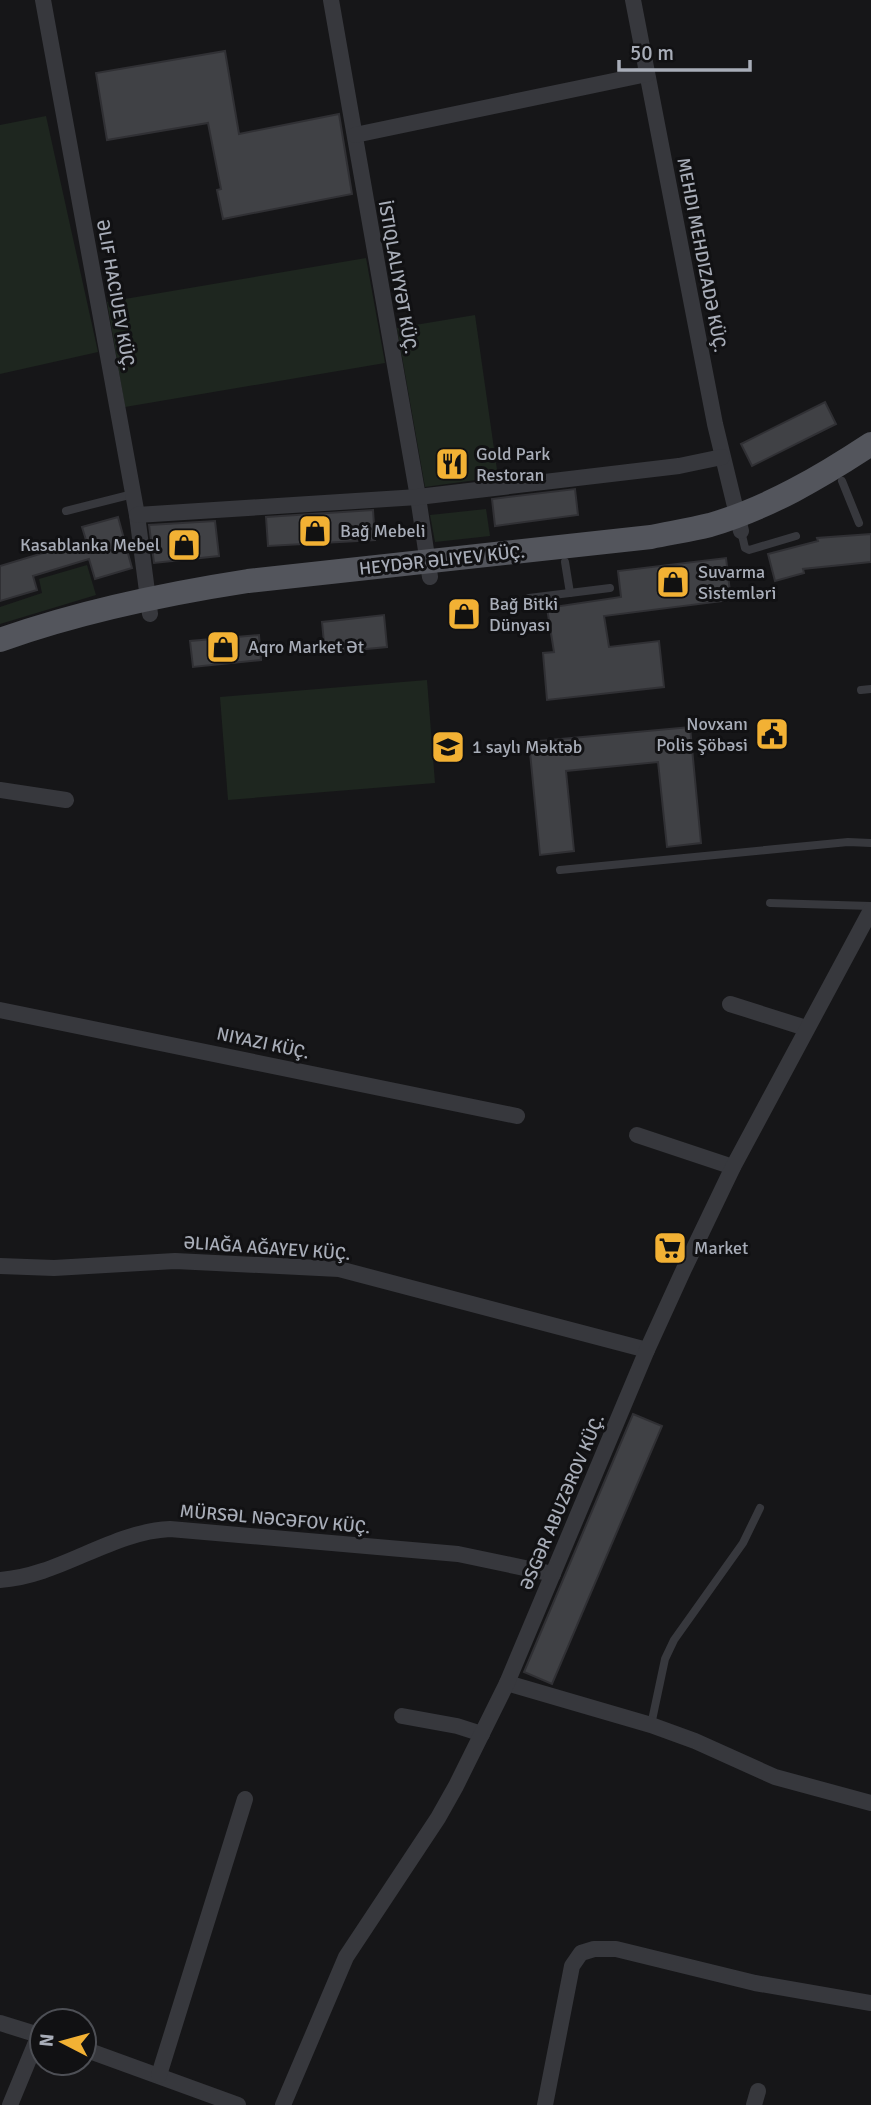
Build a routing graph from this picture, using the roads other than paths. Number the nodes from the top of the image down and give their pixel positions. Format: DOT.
graph roads {
  1 [pos="43,0"];
  2 [pos="331,0"];
  3 [pos="633,0"];
  4 [pos="647,74"];
  5 [pos="355,135"];
  6 [pos="871,444"];
  7 [pos="722,457"];
  8 [pos="871,463"];
  9 [pos="842,481"];
  10 [pos="133,494"];
  11 [pos="418,497"];
  12 [pos="66,511"];
  13 [pos="137,515"];
  14 [pos="859,523"];
  15 [pos="739,524"];
  16 [pos="796,536"];
  17 [pos="565,562"];
  18 [pos="429,570"];
  19 [pos="610,588"];
  20 [pos="570,593"];
  21 [pos="529,598"];
  22 [pos="148,606"];
  23 [pos="0,640"];
  24 [pos="0,656"];
  25 [pos="871,689"];
  26 [pos="861,690"];
  27 [pos="0,790"];
  28 [pos="66,800"];
  29 [pos="871,843"];
  30 [pos="560,870"];
  31 [pos="770,903"];
  32 [pos="871,908"];
  33 [pos="730,1004"];
  34 [pos="0,1010"];
  35 [pos="806,1028"];
  36 [pos="517,1115"];
  37 [pos="637,1135"];
  38 [pos="733,1167"];
  39 [pos="0,1266"];
  40 [pos="647,1350"];
  41 [pos="760,1508"];
  42 [pos="553,1574"];
  43 [pos="0,1580"];
  44 [pos="507,1683"];
  45 [pos="402,1716"];
  46 [pos="651,1725"];
  47 [pos="482,1734"];
  48 [pos="245,1799"];
  49 [pos="871,1803"];
  50 [pos="871,2003"];
  51 [pos="0,2023"];
  52 [pos="28,2031"];
  53 [pos="98,2054"];
  54 [pos="28,2064"];
  55 [pos="159,2075"];
  56 [pos="10,2105"];
  57 [pos="238,2105"];
  58 [pos="283,2105"];
  59 [pos="545,2105"];
  1 -- 10 [label="street"];
  2 -- 5 [label="street, İSTIQLALIYYƏT KÜÇ."];
  3 -- 4 [label="street, MEHDI MEHDIZADƏ KÜÇ."];
  4 -- 5 [label="street"];
  4 -- 7 [label="street, MEHDI MEHDIZADƏ KÜÇ."];
  5 -- 11 [label="street, İSTIQLALIYYƏT KÜÇ."];
  6 -- 15 [label="main road, HEYDƏR ƏLIYEV KÜÇ."];
  7 -- 11 [label="street"];
  7 -- 15 [label="street, MEHDI MEHDIZADƏ KÜÇ."];
  8 -- 9 [label="main road, HEYDƏR ƏLIYEV KÜÇ."];
  9 -- 14 [label="lane"];
  9 -- 15 [label="main road, HEYDƏR ƏLIYEV KÜÇ."];
  10 -- 12 [label="lane"];
  10 -- 13 [label="street"];
  11 -- 13 [label="street"];
  11 -- 18 [label="street, İSTIQLALIYYƏT KÜÇ."];
  13 -- 22 [label="street"];
  15 -- 16 [label="lane"];
  15 -- 17 [label="main road, HEYDƏR ƏLIYEV KÜÇ."];
  15 -- 18 [label="main road, HEYDƏR ƏLIYEV KÜÇ."];
  17 -- 18 [label="main road, HEYDƏR ƏLIYEV KÜÇ."];
  17 -- 20 [label="lane"];
  18 -- 22 [label="main road, HEYDƏR ƏLIYEV KÜÇ."];
  19 -- 20 [label="lane"];
  20 -- 21 [label="lane"];
  22 -- 23 [label="main road, HEYDƏR ƏLIYEV KÜÇ."];
  22 -- 24 [label="main road, HEYDƏR ƏLIYEV KÜÇ."];
  25 -- 26 [label="lane"];
  27 -- 28 [label="street"];
  29 -- 30 [label="lane"];
  31 -- 32 [label="lane"];
  32 -- 35 [label="street, ƏSGƏR ABUZƏROV KÜÇ."];
  33 -- 35 [label="street"];
  34 -- 36 [label="street, NIYAZI KÜÇ."];
  35 -- 38 [label="street, ƏSGƏR ABUZƏROV KÜÇ."];
  37 -- 38 [label="street"];
  38 -- 40 [label="street, ƏSGƏR ABUZƏROV KÜÇ."];
  39 -- 40 [label="street, ƏLIAĞA AĞAYEV KÜÇ."];
  40 -- 42 [label="street, ƏSGƏR ABUZƏROV KÜÇ."];
  41 -- 46 [label="lane"];
  42 -- 43 [label="street, MÜRSƏL NƏCƏFOV KÜÇ."];
  42 -- 44 [label="street, ƏSGƏR ABUZƏROV KÜÇ."];
  44 -- 46 [label="street"];
  44 -- 47 [label="street, ƏSGƏR ABUZƏROV KÜÇ."];
  45 -- 47 [label="street"];
  46 -- 49 [label="street"];
  47 -- 58 [label="street, ƏSGƏR ABUZƏROV KÜÇ."];
  48 -- 55 [label="street"];
  50 -- 59 [label="street"];
  51 -- 52 [label="street"];
  53 -- 55 [label="street"];
  54 -- 56 [label="street"];
  55 -- 57 [label="street"];
}
